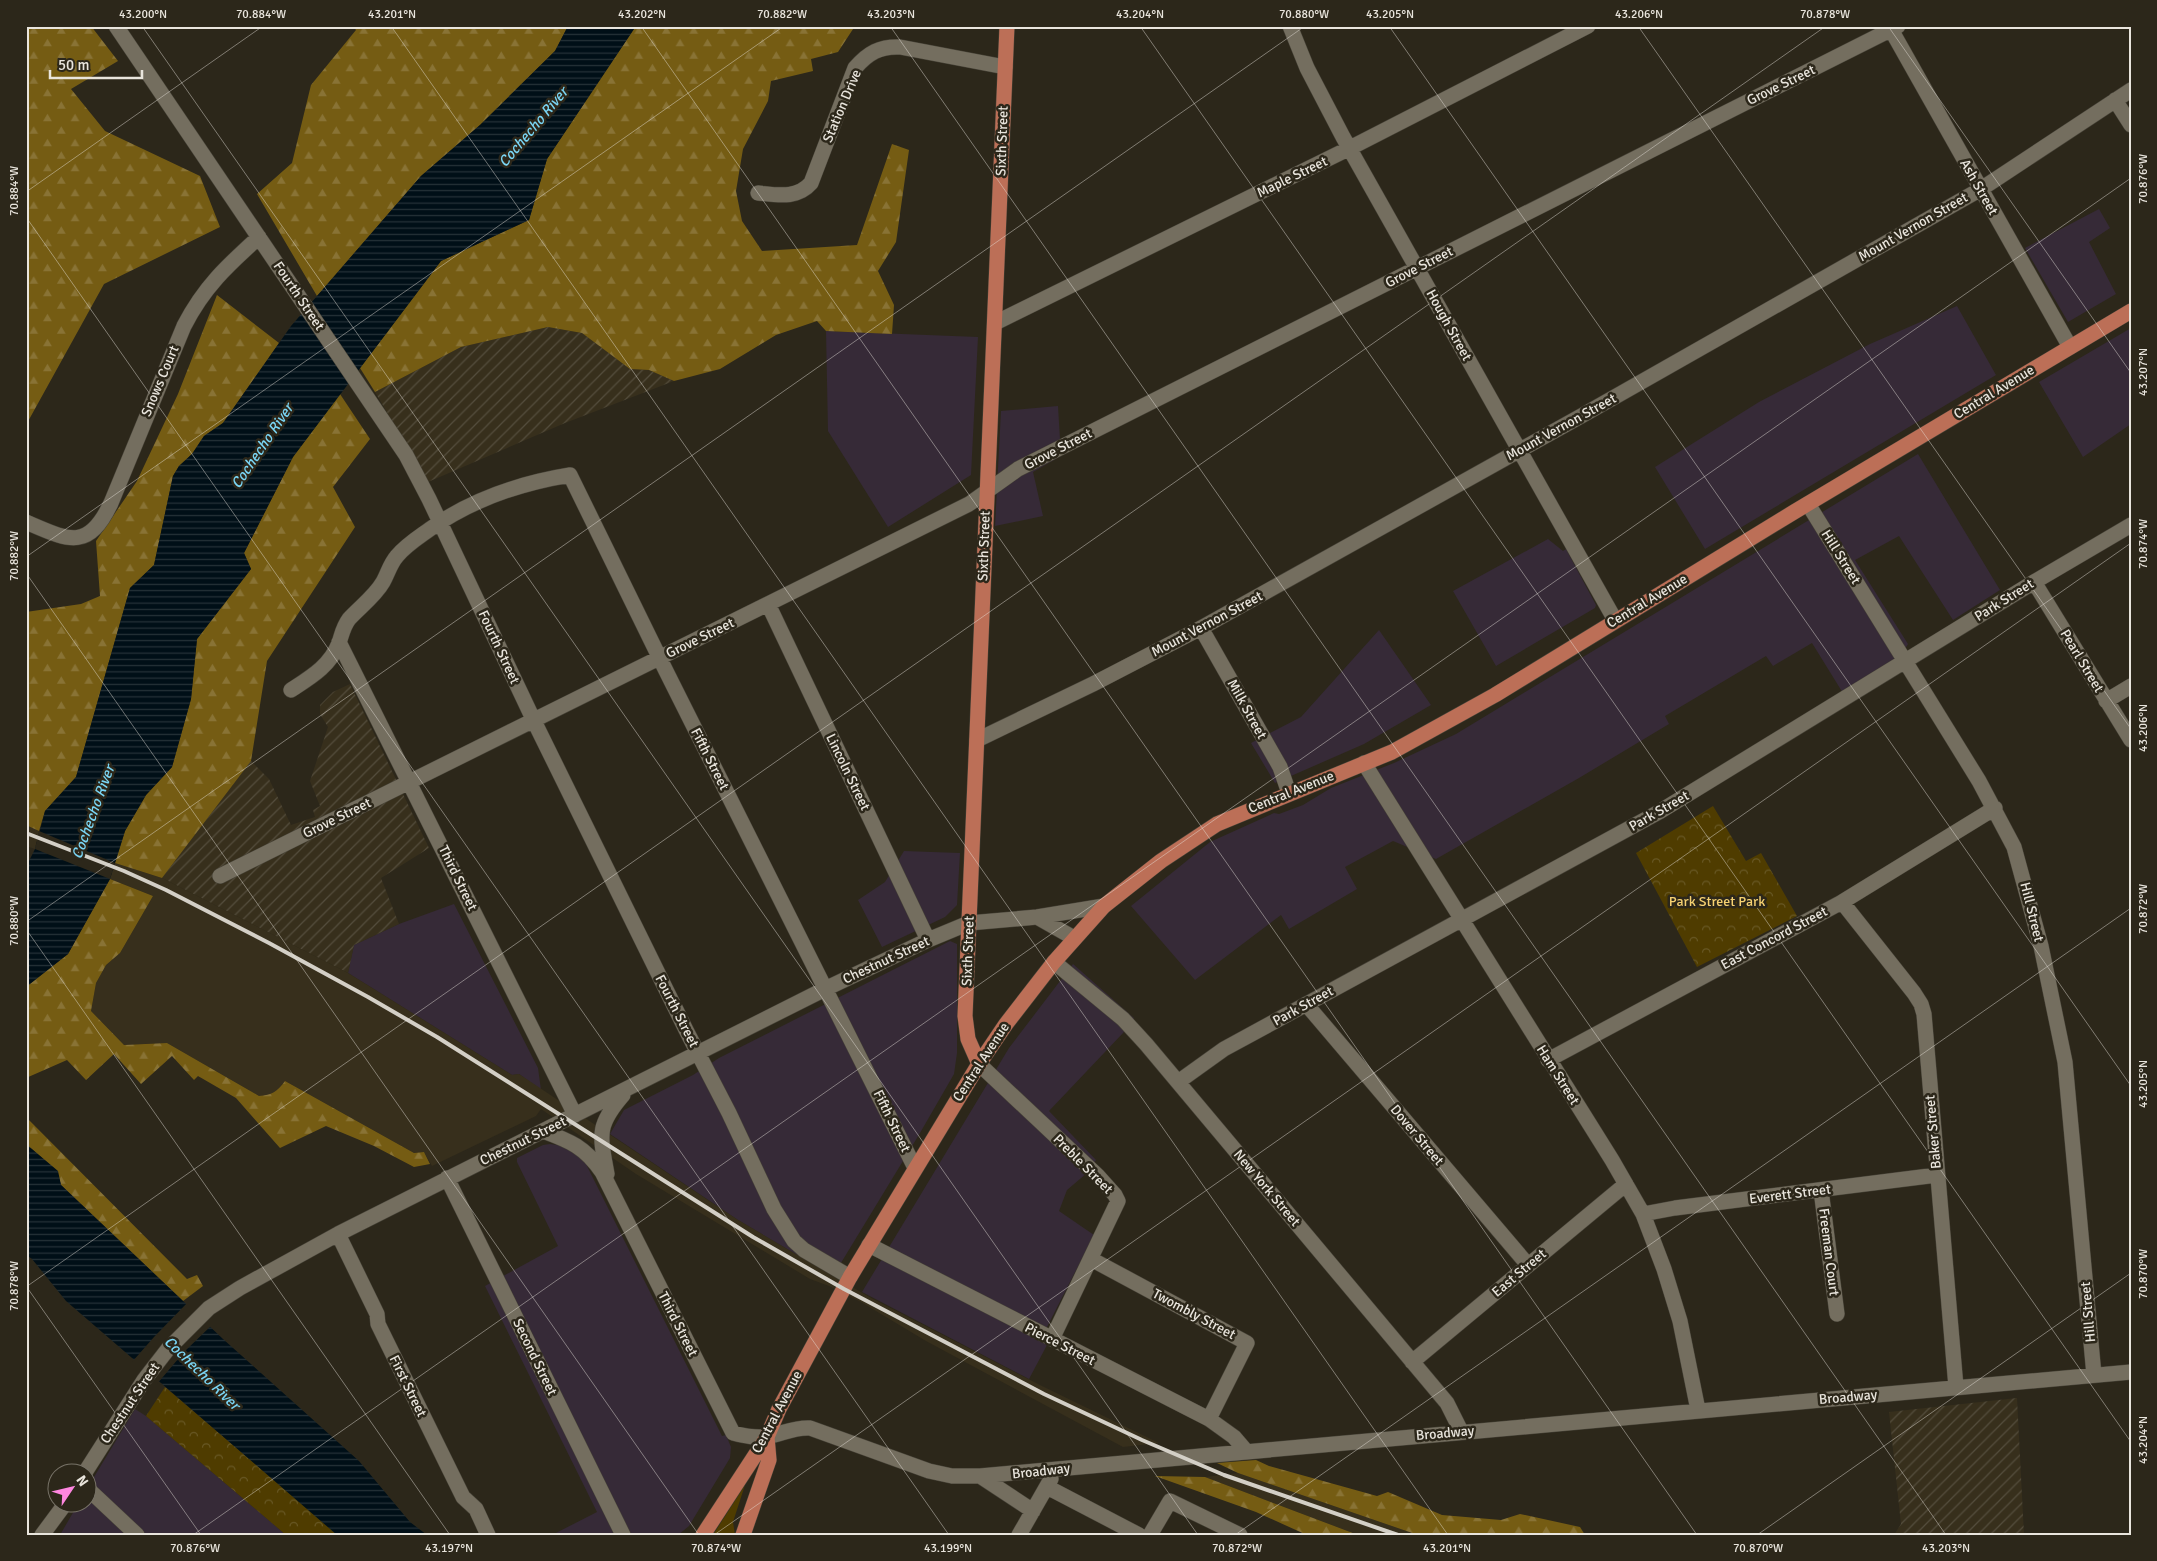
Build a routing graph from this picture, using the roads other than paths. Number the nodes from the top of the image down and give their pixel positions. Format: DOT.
graph roads {
  1 [pos="116,26"];
  2 [pos="1007,26"];
  3 [pos="1290,26"];
  4 [pos="1588,26"];
  5 [pos="1892,28"];
  6 [pos="1005,67"];
  7 [pos="2131,90"];
  8 [pos="2115,100"];
  9 [pos="2131,125"];
  10 [pos="1350,148"];
  11 [pos="1981,189"];
  12 [pos="758,193"];
  13 [pos="259,237"];
  14 [pos="1417,268"];
  15 [pos="2131,311"];
  16 [pos="995,323"];
  17 [pos="2070,347"];
  18 [pos="1519,450"];
  19 [pos="987,490"];
  20 [pos="1808,504"];
  21 [pos="26,522"];
  22 [pos="440,522"];
  23 [pos="2131,525"];
  24 [pos="2034,582"];
  25 [pos="768,604"];
  26 [pos="1615,620"];
  27 [pos="1200,628"];
  28 [pos="339,642"];
  29 [pos="660,658"];
  30 [pos="1905,661"];
  31 [pos="2131,686"];
  32 [pos="291,690"];
  33 [pos="2106,701"];
  34 [pos="534,721"];
  35 [pos="977,740"];
  36 [pos="2131,740"];
  37 [pos="1364,763"];
  38 [pos="410,782"];
  39 [pos="1289,793"];
  40 [pos="1995,808"];
  41 [pos="220,876"];
  42 [pos="1842,902"];
  43 [pos="1104,906"];
  44 [pos="1037,917"];
  45 [pos="1460,920"];
  46 [pos="969,923"];
  47 [pos="1074,938"];
  48 [pos="928,940"];
  49 [pos="1054,962"];
  50 [pos="822,982"];
  51 [pos="1306,1004"];
  52 [pos="698,1054"];
  53 [pos="1548,1060"];
  54 [pos="979,1064"];
  55 [pos="1178,1082"];
  56 [pos="629,1088"];
  57 [pos="575,1115"];
  58 [pos="543,1131"];
  59 [pos="915,1168"];
  60 [pos="1937,1175"];
  61 [pos="447,1178"];
  62 [pos="608,1183"];
  63 [pos="1626,1184"];
  64 [pos="1821,1190"];
  65 [pos="1643,1214"];
  66 [pos="338,1234"];
  67 [pos="869,1244"];
  68 [pos="1091,1259"];
  69 [pos="1528,1265"];
  70 [pos="850,1277"];
  71 [pos="1836,1314"];
  72 [pos="1052,1339"];
  73 [pos="1412,1362"];
  74 [pos="2131,1372"];
  75 [pos="2094,1375"];
  76 [pos="1956,1388"];
  77 [pos="1698,1410"];
  78 [pos="1208,1420"];
  79 [pos="1461,1431"];
  80 [pos="767,1437"];
  81 [pos="1246,1451"];
  82 [pos="90,1464"];
  83 [pos="1056,1469"];
  84 [pos="980,1476"];
  85 [pos="1047,1487"];
  86 [pos="98,1498"];
  87 [pos="1033,1511"];
  88 [pos="58,1514"];
  89 [pos="1218,1530"];
  90 [pos="42,1535"];
  91 [pos="138,1535"];
  92 [pos="488,1535"];
  93 [pos="623,1535"];
  94 [pos="703,1535"];
  95 [pos="743,1535"];
  96 [pos="1019,1535"];
  97 [pos="1139,1535"];
  98 [pos="1150,1535"];
  99 [pos="1240,1535"];
  1 -- 13 [label="street, Fourth Street"];
  2 -- 6 [label="main road, Sixth Street"];
  3 -- 10 [label="street, Hough Street"];
  4 -- 10 [label="street, Maple Street"];
  5 -- 11 [label="street, Ash Street"];
  5 -- 14 [label="street, Grove Street"];
  6 -- 12 [label="street, Station Drive"];
  6 -- 16 [label="main road, Sixth Street"];
  7 -- 8 [label="street, Mount Vernon Street"];
  8 -- 9 [label="street"];
  8 -- 11 [label="street, Mount Vernon Street"];
  10 -- 14 [label="street, Hough Street"];
  10 -- 16 [label="street, Maple Street"];
  11 -- 17 [label="street, Ash Street"];
  11 -- 18 [label="street, Mount Vernon Street"];
  13 -- 21 [label="street, Snows Court"];
  13 -- 22 [label="street, Fourth Street"];
  14 -- 18 [label="street, Hough Street"];
  14 -- 19 [label="street, Grove Street"];
  15 -- 17 [label="main road, Central Avenue"];
  16 -- 19 [label="main road, Sixth Street"];
  17 -- 20 [label="main road, Central Avenue"];
  18 -- 26 [label="street, Hough Street"];
  18 -- 27 [label="street, Mount Vernon Street"];
  19 -- 25 [label="street, Grove Street"];
  19 -- 35 [label="main road, Sixth Street"];
  20 -- 26 [label="main road, Central Avenue"];
  20 -- 30 [label="street, Hill Street"];
  22 -- 28 [label="street"];
  22 -- 29 [label="street, Fifth Street"];
  22 -- 34 [label="street, Fourth Street"];
  23 -- 24 [label="street, Park Street"];
  24 -- 30 [label="street, Park Street"];
  24 -- 33 [label="street, Pearl Street"];
  25 -- 29 [label="street, Grove Street"];
  25 -- 48 [label="street, Lincoln Street"];
  26 -- 37 [label="main road, Central Avenue"];
  27 -- 35 [label="street, Mount Vernon Street"];
  27 -- 39 [label="street, Milk Street"];
  28 -- 32 [label="street"];
  28 -- 38 [label="street, Third Street"];
  29 -- 34 [label="street, Grove Street"];
  29 -- 50 [label="street, Fifth Street"];
  30 -- 40 [label="street, Hill Street"];
  30 -- 45 [label="street, Park Street"];
  31 -- 33 [label="street"];
  33 -- 36 [label="street, Pearl Street"];
  34 -- 38 [label="street, Grove Street"];
  34 -- 52 [label="street, Fourth Street"];
  35 -- 46 [label="main road, Sixth Street"];
  37 -- 39 [label="main road, Central Avenue"];
  37 -- 45 [label="street, Ham Street"];
  38 -- 41 [label="street, Grove Street"];
  38 -- 57 [label="street, Third Street"];
  39 -- 43 [label="main road, Central Avenue"];
  40 -- 42 [label="street, East Concord Street"];
  40 -- 75 [label="street, Hill Street"];
  42 -- 53 [label="street, East Concord Street"];
  42 -- 60 [label="street, Baker Street"];
  43 -- 44 [label="street, Chestnut Street"];
  43 -- 47 [label="main road, Central Avenue"];
  44 -- 46 [label="street, Chestnut Street"];
  44 -- 47 [label="street"];
  45 -- 51 [label="street, Park Street"];
  45 -- 53 [label="street, Ham Street"];
  46 -- 48 [label="street, Chestnut Street"];
  46 -- 54 [label="main road, Sixth Street"];
  47 -- 49 [label="main road, Central Avenue"];
  48 -- 50 [label="street, Chestnut Street"];
  49 -- 54 [label="main road, Central Avenue"];
  49 -- 55 [label="street, New York Street"];
  50 -- 52 [label="street, Chestnut Street"];
  50 -- 59 [label="street, Fifth Street"];
  51 -- 55 [label="street, Park Street"];
  51 -- 69 [label="street, Dover Street"];
  52 -- 56 [label="street, Chestnut Street"];
  52 -- 70 [label="street, Fourth Street"];
  53 -- 63 [label="street, Ham Street"];
  54 -- 59 [label="main road, Central Avenue"];
  54 -- 68 [label="street, Preble Street"];
  55 -- 73 [label="street, New York Street"];
  56 -- 57 [label="street, Chestnut Street"];
  56 -- 62 [label="street, Third Street"];
  57 -- 58 [label="street, Chestnut Street"];
  58 -- 61 [label="street, Chestnut Street"];
  58 -- 62 [label="street, Third Street"];
  59 -- 67 [label="main road, Central Avenue"];
  60 -- 64 [label="street, Everett Street"];
  60 -- 76 [label="street, Baker Street"];
  61 -- 66 [label="street, Chestnut Street"];
  61 -- 93 [label="street, Second Street"];
  62 -- 80 [label="street, Third Street"];
  63 -- 65 [label="street, Ham Street"];
  63 -- 69 [label="street, East Street"];
  64 -- 65 [label="street, Everett Street"];
  64 -- 71 [label="street, Freeman Court"];
  65 -- 77 [label="street, Ham Street"];
  66 -- 82 [label="street, Chestnut Street"];
  66 -- 92 [label="street, First Street"];
  67 -- 70 [label="main road, Central Avenue"];
  67 -- 72 [label="street, Pierce Street"];
  68 -- 72 [label="street, Preble Street"];
  68 -- 78 [label="street, Twombly Street"];
  69 -- 73 [label="street, East Street"];
  70 -- 80 [label="main road, Central Avenue"];
  72 -- 78 [label="street, Pierce Street"];
  73 -- 79 [label="street, New York Street"];
  74 -- 75 [label="street, Broadway"];
  75 -- 76 [label="street, Broadway"];
  76 -- 77 [label="street, Broadway"];
  77 -- 79 [label="street, Broadway"];
  78 -- 81 [label="street, Pierce Street"];
  79 -- 81 [label="street, Broadway"];
  80 -- 84 [label="street, Broadway"];
  80 -- 94 [label="main road, Central Avenue"];
  80 -- 95 [label="main road"];
  81 -- 83 [label="street, Broadway"];
  83 -- 84 [label="street, Broadway"];
  83 -- 85 [label="street"];
  84 -- 87 [label="street"];
  85 -- 87 [label="street"];
  85 -- 97 [label="street"];
  86 -- 91 [label="street"];
  87 -- 96 [label="street"];
  88 -- 90 [label="street"];
  89 -- 98 [label="street"];
  89 -- 99 [label="street"];
}
